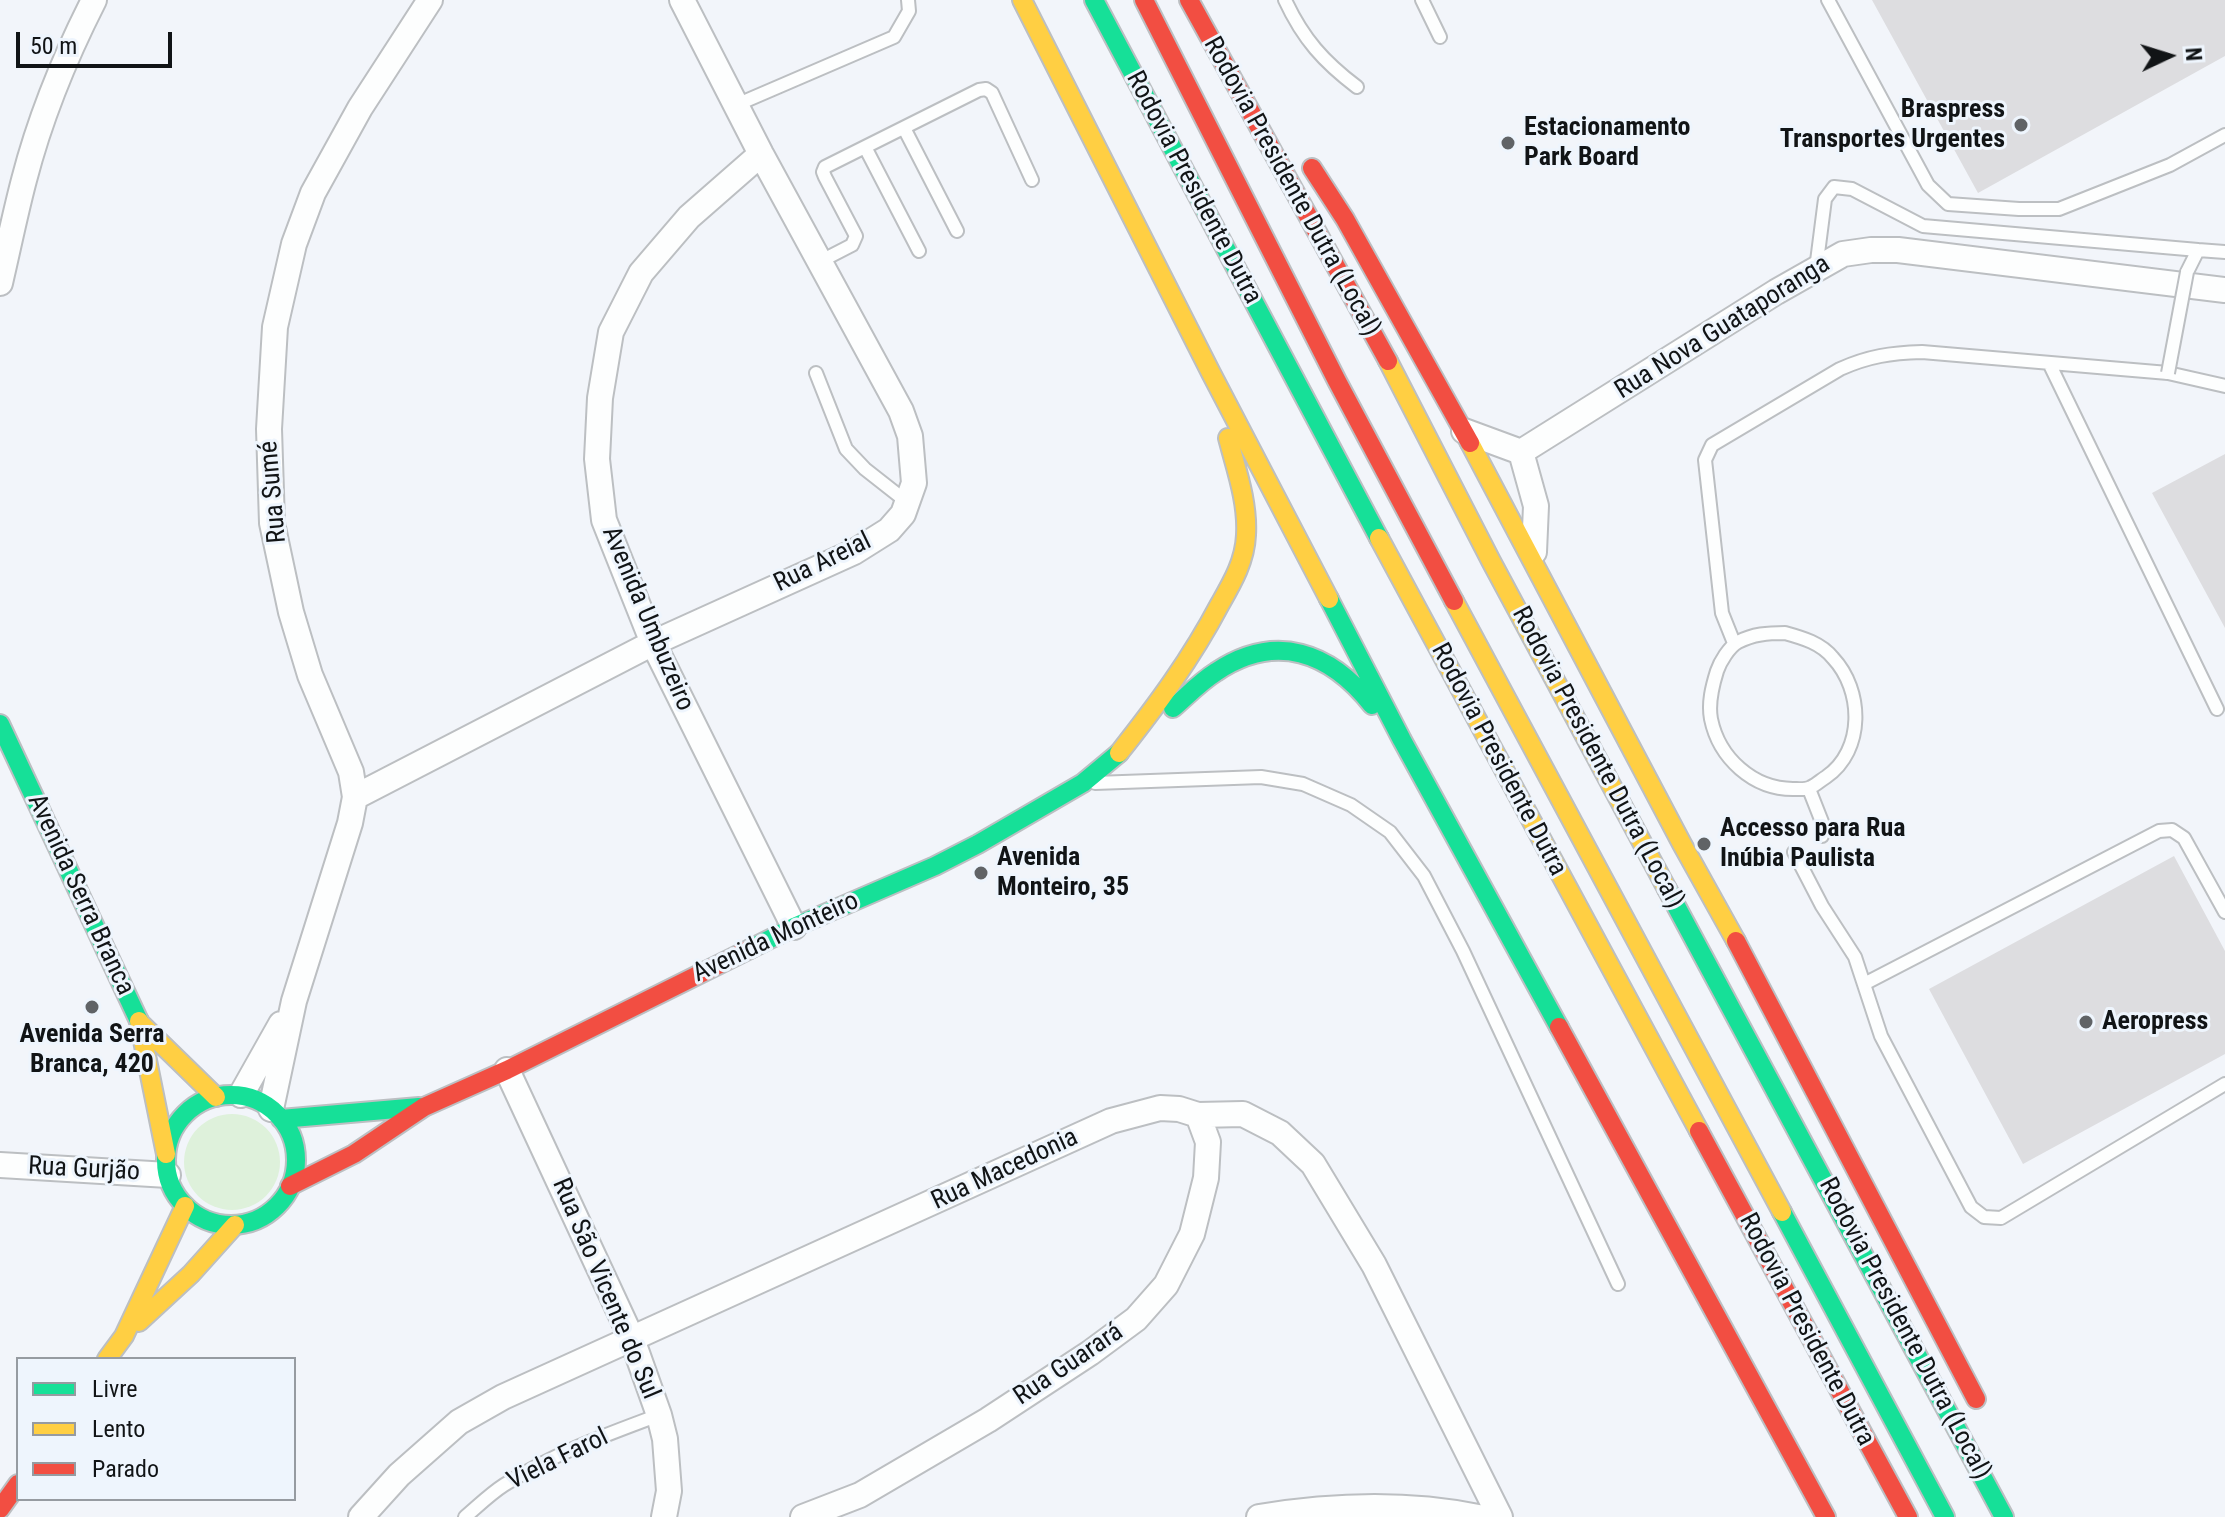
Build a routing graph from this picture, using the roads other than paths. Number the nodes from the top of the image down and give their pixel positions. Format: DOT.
graph roads {
  1 [pos="94,0"];
  2 [pos="430,0"];
  3 [pos="682,0"];
  4 [pos="908,0"];
  5 [pos="1007,0"];
  6 [pos="1022,0"];
  7 [pos="1094,0"];
  8 [pos="1144,0"];
  9 [pos="1189,0"];
  10 [pos="1285,0"];
  11 [pos="1422,0"];
  12 [pos="1828,0"];
  13 [pos="1440,37"];
  14 [pos="1357,87"];
  15 [pos="1065,89"];
  16 [pos="736,105"];
  17 [pos="904,128"];
  18 [pos="2225,135"];
  19 [pos="865,147"];
  20 [pos="1302,153"];
  21 [pos="761,154"];
  22 [pos="25,178"];
  23 [pos="1032,180"];
  24 [pos="0,184"];
  25 [pos="1139,196"];
  26 [pos="957,231"];
  27 [pos="1144,243"];
  28 [pos="2198,250"];
  29 [pos="919,251"];
  30 [pos="2225,252"];
  31 [pos="819,262"];
  32 [pos="1816,269"];
  33 [pos="0,283"];
  34 [pos="2225,290"];
  35 [pos="2050,365"];
  36 [pos="816,373"];
  37 [pos="1211,373"];
  38 [pos="2168,373"];
  39 [pos="2225,386"];
  40 [pos="1464,431"];
  41 [pos="1521,452"];
  42 [pos="907,502"];
  43 [pos="1533,562"];
  44 [pos="653,643"];
  45 [pos="1734,643"];
  46 [pos="2217,709"];
  47 [pos="0,724"];
  48 [pos="1402,740"];
  49 [pos="1119,753"];
  50 [pos="1083,783"];
  51 [pos="1809,789"];
  52 [pos="355,797"];
  53 [pos="1822,836"];
  54 [pos="1794,852"];
  55 [pos="2225,912"];
  56 [pos="794,927"];
  57 [pos="1864,984"];
  58 [pos="294,1001"];
  59 [pos="140,1023"];
  60 [pos="507,1070"];
  61 [pos="2225,1084"];
  62 [pos="241,1095"];
  63 [pos="216,1097"];
  64 [pos="424,1107"];
  65 [pos="276,1114"];
  66 [pos="1198,1115"];
  67 [pos="167,1164"];
  68 [pos="0,1165"];
  69 [pos="290,1186"];
  70 [pos="185,1206"];
  71 [pos="235,1225"];
  72 [pos="1618,1284"];
  73 [pos="124,1336"];
  74 [pos="632,1339"];
  75 [pos="108,1357"];
  76 [pos="659,1415"];
  77 [pos="1984,1418"];
  78 [pos="16,1487"];
  79 [pos="0,1509"];
  80 [pos="361,1517"];
  81 [pos="465,1517"];
  82 [pos="664,1517"];
  83 [pos="803,1517"];
  84 [pos="1259,1517"];
  85 [pos="1478,1517"];
  86 [pos="1500,1517"];
  87 [pos="1826,1517"];
  88 [pos="1908,1517"];
  89 [pos="1945,1517"];
  90 [pos="2004,1517"];
  1 -- 22 [label="street"];
  2 -- 52 [label="street, Rua Sumé"];
  3 -- 16 [label="street, Rua Areial"];
  4 -- 16 [label="lane"];
  5 -- 15 [label="main road"];
  6 -- 15 [label="main road"];
  7 -- 88 [label="main road, Rodovia Presidente Dutra"];
  8 -- 89 [label="main road, Rodovia Presidente Dutra"];
  9 -- 90 [label="main road, Rodovia Presidente Dutra (Local)"];
  10 -- 14 [label="lane"];
  11 -- 13 [label="lane"];
  12 -- 18 [label="lane"];
  15 -- 27 [label="main road"];
  16 -- 21 [label="street, Rua Areial"];
  17 -- 19 [label="lane"];
  17 -- 23 [label="lane"];
  17 -- 26 [label="lane"];
  19 -- 29 [label="lane"];
  19 -- 31 [label="lane"];
  20 -- 40 [label="main road"];
  21 -- 31 [label="street, Rua Areial"];
  21 -- 44 [label="street, Avenida Umbuzeiro"];
  22 -- 24 [label="street"];
  22 -- 33 [label="street"];
  25 -- 27 [label="main road"];
  27 -- 37 [label="main road"];
  28 -- 30 [label="lane"];
  28 -- 32 [label="lane"];
  28 -- 38 [label="lane, bridge"];
  31 -- 42 [label="street, Rua Areial"];
  32 -- 34 [label="street, Rua Nova Guataporanga"];
  32 -- 41 [label="street, Rua Nova Guataporanga"];
  35 -- 38 [label="lane"];
  35 -- 45 [label="lane"];
  35 -- 46 [label="lane"];
  36 -- 42 [label="lane"];
  37 -- 48 [label="main road"];
  37 -- 49 [label="main road"];
  38 -- 39 [label="lane"];
  40 -- 41 [label="street"];
  40 -- 43 [label="main road"];
  41 -- 43 [label="street"];
  42 -- 44 [label="street, Rua Areial"];
  43 -- 77 [label="main road"];
  44 -- 52 [label="street, Rua Areial"];
  44 -- 56 [label="street, Avenida Umbuzeiro"];
  45 -- 51 [label="lane"];
  45 -- 51 [label="lane"];
  47 -- 59 [label="main road, Avenida Serra Branca"];
  48 -- 49 [label="main road"];
  48 -- 87 [label="main road"];
  49 -- 50 [label="main road, Avenida Monteiro"];
  50 -- 56 [label="main road, Avenida Monteiro"];
  50 -- 72 [label="lane"];
  51 -- 53 [label="lane"];
  52 -- 58 [label="street, Rua Sumé"];
  54 -- 57 [label="lane"];
  55 -- 57 [label="lane"];
  56 -- 60 [label="main road, Avenida Monteiro"];
  57 -- 61 [label="lane"];
  58 -- 62 [label="street, Rua Sumé"];
  58 -- 65 [label="street, Rua Sumé"];
  59 -- 63 [label="main road, Avenida Serra Branca"];
  59 -- 67 [label="main road, Avenida Serra Branca"];
  60 -- 64 [label="main road, Avenida Monteiro"];
  60 -- 74 [label="street, Rua São Vicente do Sul"];
  62 -- 63 [label="main road"];
  62 -- 65 [label="main road"];
  63 -- 67 [label="main road"];
  64 -- 65 [label="main road, Avenida Monteiro"];
  64 -- 69 [label="main road, Avenida Monteiro"];
  65 -- 69 [label="main road"];
  66 -- 74 [label="street, Rua Macedonia"];
  66 -- 83 [label="street, Rua Guarará"];
  66 -- 86 [label="street, Rua Macedonia"];
  67 -- 68 [label="street, Rua Gurjão"];
  67 -- 70 [label="main road"];
  69 -- 71 [label="main road"];
  70 -- 71 [label="main road"];
  70 -- 73 [label="main road"];
  71 -- 73 [label="main road"];
  73 -- 75 [label="main road"];
  74 -- 76 [label="street, Rua São Vicente do Sul"];
  74 -- 80 [label="street, Rua Macedonia"];
  76 -- 81 [label="lane, Viela Farol"];
  76 -- 82 [label="street, Rua São Vicente do Sul"];
  78 -- 79 [label="main road"];
  84 -- 85 [label="street"];
}
